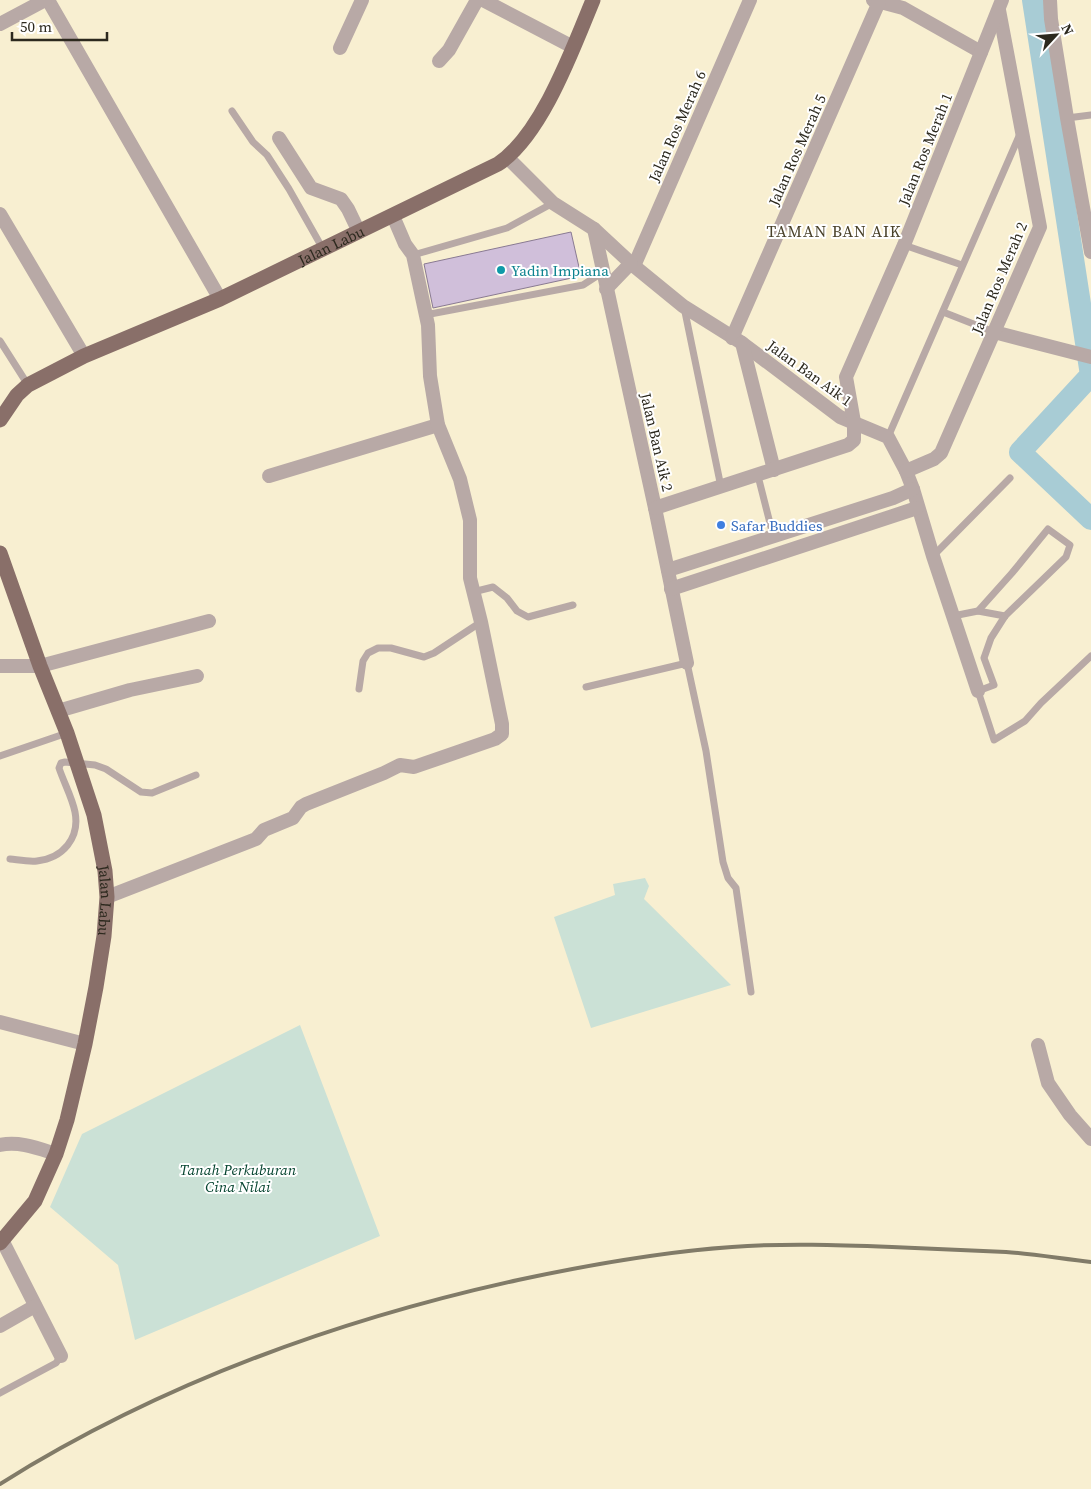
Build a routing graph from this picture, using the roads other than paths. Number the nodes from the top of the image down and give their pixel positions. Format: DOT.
graph roads {
  1 [pos="47,0"];
  2 [pos="362,0"];
  3 [pos="476,0"];
  4 [pos="483,0"];
  5 [pos="593,0"];
  6 [pos="750,0"];
  7 [pos="1050,0"];
  8 [pos="876,1"];
  9 [pos="1001,5"];
  10 [pos="0,24"];
  11 [pos="573,47"];
  12 [pos="340,48"];
  13 [pos="981,52"];
  14 [pos="439,60"];
  15 [pos="232,111"];
  16 [pos="1091,115"];
  17 [pos="1067,118"];
  18 [pos="1022,129"];
  19 [pos="279,138"];
  20 [pos="508,158"];
  21 [pos="553,204"];
  22 [pos="0,214"];
  23 [pos="393,216"];
  24 [pos="594,229"];
  25 [pos="359,232"];
  26 [pos="904,245"];
  27 [pos="323,249"];
  28 [pos="1091,252"];
  29 [pos="412,256"];
  30 [pos="633,264"];
  31 [pos="962,265"];
  32 [pos="603,272"];
  33 [pos="606,289"];
  34 [pos="220,298"];
  35 [pos="684,306"];
  36 [pos="943,312"];
  37 [pos="425,315"];
  38 [pos="994,332"];
  39 [pos="737,340"];
  40 [pos="0,341"];
  41 [pos="84,356"];
  42 [pos="1085,356"];
  43 [pos="28,385"];
  44 [pos="0,420"];
  45 [pos="854,422"];
  46 [pos="438,425"];
  47 [pos="888,436"];
  48 [pos="774,470"];
  49 [pos="906,471"];
  50 [pos="269,476"];
  51 [pos="758,476"];
  52 [pos="1010,478"];
  53 [pos="722,487"];
  54 [pos="913,490"];
  55 [pos="655,508"];
  56 [pos="917,508"];
  57 [pos="773,535"];
  58 [pos="0,552"];
  59 [pos="933,556"];
  60 [pos="668,570"];
  61 [pos="671,589"];
  62 [pos="474,592"];
  63 [pos="573,605"];
  64 [pos="978,610"];
  65 [pos="953,616"];
  66 [pos="1005,616"];
  67 [pos="209,622"];
  68 [pos="481,622"];
  69 [pos="1091,656"];
  70 [pos="687,663"];
  71 [pos="0,666"];
  72 [pos="40,666"];
  73 [pos="197,676"];
  74 [pos="586,687"];
  75 [pos="359,689"];
  76 [pos="978,691"];
  77 [pos="58,711"];
  78 [pos="68,733"];
  79 [pos="0,756"];
  80 [pos="78,763"];
  81 [pos="196,775"];
  82 [pos="10,859"];
  83 [pos="107,897"];
  84 [pos="751,992"];
  85 [pos="0,1022"];
  86 [pos="85,1044"];
  87 [pos="1038,1045"];
  88 [pos="1091,1139"];
  89 [pos="0,1145"];
  90 [pos="56,1154"];
  91 [pos="1,1242"];
  92 [pos="35,1306"];
  93 [pos="0,1326"];
  94 [pos="61,1356"];
  95 [pos="0,1393"];
  1 -- 10 [label="street"];
  1 -- 34 [label="street"];
  2 -- 12 [label="street"];
  3 -- 14 [label="street"];
  4 -- 11 [label="street"];
  5 -- 11 [label="main road, Jalan Labu"];
  6 -- 30 [label="street, Jalan Ros Merah 6"];
  7 -- 17 [label="street"];
  8 -- 13 [label="street"];
  8 -- 39 [label="street, Jalan Ros Merah 5"];
  9 -- 13 [label="street, Jalan Ros Merah 1"];
  9 -- 18 [label="street, Jalan Ros Merah 2"];
  11 -- 20 [label="main road, Jalan Labu"];
  13 -- 26 [label="street, Jalan Ros Merah 1"];
  15 -- 27 [label="lane"];
  16 -- 17 [label="lane"];
  17 -- 28 [label="street"];
  18 -- 31 [label="lane"];
  18 -- 38 [label="street, Jalan Ros Merah 2"];
  19 -- 25 [label="street"];
  20 -- 21 [label="street, Jalan Ban Aik 1"];
  20 -- 23 [label="main road, Jalan Labu"];
  21 -- 24 [label="street, Jalan Ban Aik 1"];
  21 -- 29 [label="lane"];
  22 -- 41 [label="street"];
  23 -- 25 [label="main road, Jalan Labu"];
  23 -- 29 [label="street"];
  24 -- 30 [label="street, Jalan Ban Aik 1"];
  24 -- 32 [label="street, Jalan Ban Aik 2"];
  25 -- 27 [label="main road, Jalan Labu"];
  26 -- 31 [label="lane"];
  26 -- 45 [label="street, Jalan Ros Merah 1"];
  27 -- 34 [label="main road, Jalan Labu"];
  29 -- 37 [label="street"];
  30 -- 33 [label="street"];
  30 -- 35 [label="street, Jalan Ban Aik 1"];
  31 -- 36 [label="lane"];
  32 -- 33 [label="street, Jalan Ban Aik 2"];
  32 -- 37 [label="lane"];
  33 -- 55 [label="street, Jalan Ban Aik 2"];
  34 -- 41 [label="main road, Jalan Labu"];
  35 -- 39 [label="street, Jalan Ban Aik 1"];
  35 -- 53 [label="lane"];
  36 -- 38 [label="lane"];
  36 -- 47 [label="lane"];
  37 -- 46 [label="street"];
  38 -- 42 [label="street"];
  38 -- 49 [label="street, Jalan Ros Merah 2"];
  39 -- 45 [label="street, Jalan Ban Aik 1"];
  39 -- 48 [label="street"];
  40 -- 43 [label="lane"];
  41 -- 43 [label="main road, Jalan Labu"];
  43 -- 44 [label="main road, Jalan Labu"];
  45 -- 47 [label="street, Jalan Ban Aik 1"];
  45 -- 48 [label="street"];
  46 -- 50 [label="street"];
  46 -- 62 [label="street"];
  47 -- 49 [label="street"];
  48 -- 51 [label="street"];
  49 -- 54 [label="street"];
  51 -- 53 [label="street"];
  51 -- 57 [label="lane"];
  52 -- 59 [label="lane"];
  53 -- 55 [label="street"];
  54 -- 56 [label="street"];
  54 -- 57 [label="street"];
  55 -- 60 [label="street, Jalan Ban Aik 2"];
  56 -- 59 [label="street"];
  56 -- 61 [label="street"];
  57 -- 60 [label="street"];
  58 -- 72 [label="main road, Jalan Labu"];
  59 -- 65 [label="street"];
  60 -- 61 [label="street, Jalan Ban Aik 2"];
  61 -- 70 [label="street, Jalan Ban Aik 2"];
  62 -- 63 [label="lane"];
  62 -- 68 [label="street"];
  64 -- 65 [label="lane"];
  64 -- 66 [label="lane"];
  64 -- 66 [label="lane"];
  65 -- 76 [label="street"];
  66 -- 76 [label="lane"];
  67 -- 72 [label="street"];
  68 -- 75 [label="lane"];
  68 -- 83 [label="street"];
  69 -- 76 [label="lane"];
  70 -- 74 [label="lane"];
  70 -- 84 [label="lane"];
  71 -- 72 [label="street"];
  72 -- 77 [label="main road, Jalan Labu"];
  73 -- 77 [label="street"];
  77 -- 78 [label="main road, Jalan Labu"];
  78 -- 79 [label="lane"];
  78 -- 80 [label="main road, Jalan Labu"];
  80 -- 81 [label="lane"];
  80 -- 82 [label="lane"];
  80 -- 83 [label="main road, Jalan Labu"];
  83 -- 86 [label="main road, Jalan Labu"];
  85 -- 86 [label="street"];
  86 -- 90 [label="main road, Jalan Labu"];
  87 -- 88 [label="street"];
  89 -- 90 [label="street"];
  90 -- 91 [label="main road, Jalan Labu"];
  91 -- 92 [label="street"];
  92 -- 93 [label="street"];
  92 -- 94 [label="street"];
  94 -- 95 [label="lane"];
}
